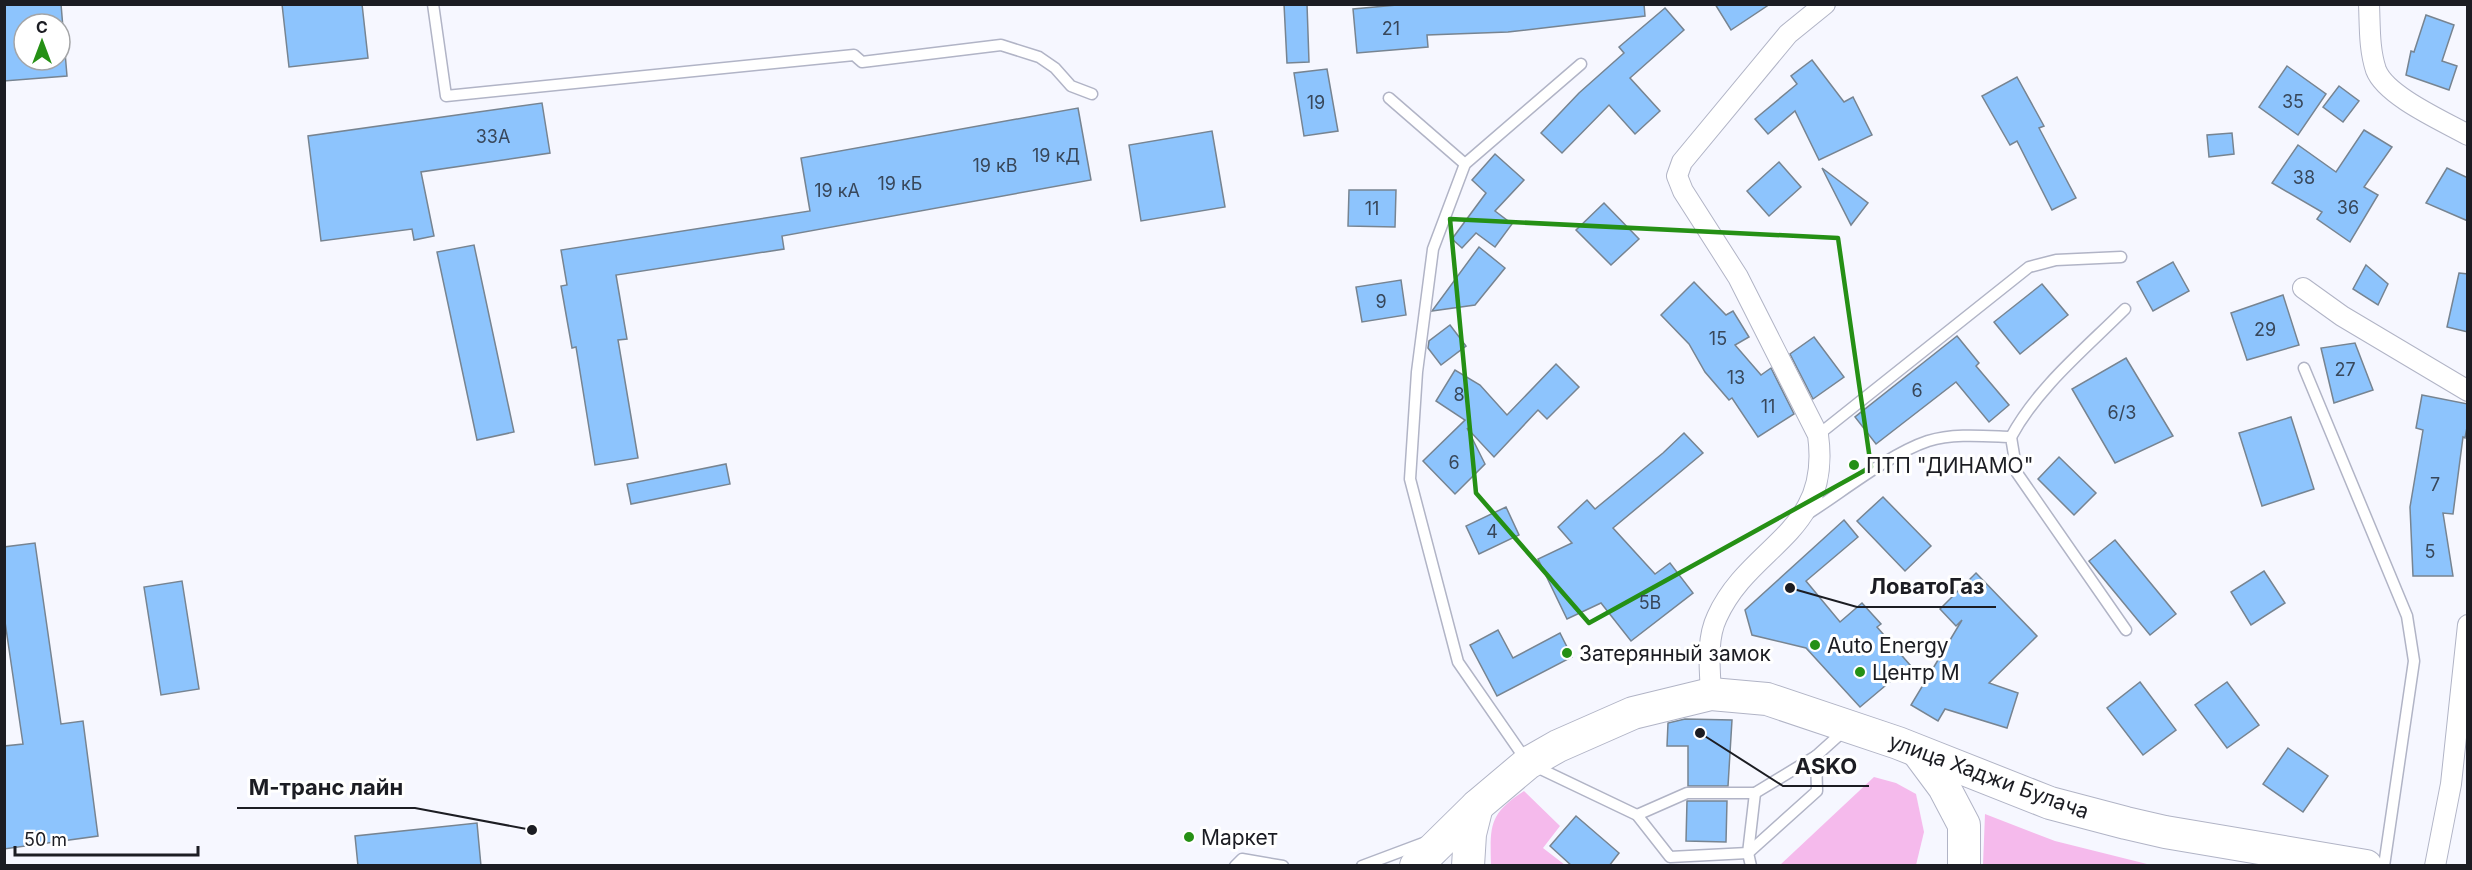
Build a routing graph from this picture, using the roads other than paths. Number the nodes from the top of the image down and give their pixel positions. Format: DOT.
graph roads {
  1 [pos="433,4"];
  2 [pos="1825,4"];
  3 [pos="2369,4"];
  4 [pos="1581,64"];
  5 [pos="1092,93"];
  6 [pos="1389,98"];
  7 [pos="2468,135"];
  8 [pos="1465,164"];
  9 [pos="2121,257"];
  10 [pos="2303,288"];
  11 [pos="2125,309"];
  12 [pos="2304,368"];
  13 [pos="2468,391"];
  14 [pos="1818,435"];
  15 [pos="2011,437"];
  16 [pos="1803,517"];
  17 [pos="2468,626"];
  18 [pos="2126,630"];
  19 [pos="1711,694"];
  20 [pos="1848,726"];
  21 [pos="1918,752"];
  22 [pos="1816,756"];
  23 [pos="1528,763"];
  24 [pos="1755,793"];
  25 [pos="1477,806"];
  26 [pos="1637,815"];
  27 [pos="1448,834"];
  28 [pos="1748,853"];
  29 [pos="1281,865"];
  30 [pos="1235,866"];
  31 [pos="1362,866"];
  32 [pos="1416,866"];
  33 [pos="1468,866"];
  34 [pos="1751,866"];
  35 [pos="1964,866"];
  36 [pos="2366,866"];
  37 [pos="2384,866"];
  38 [pos="2435,866"];
  1 -- 5 [label="lane"];
  2 -- 14 [label="street"];
  3 -- 7 [label="street"];
  4 -- 8 [label="lane"];
  6 -- 8 [label="lane"];
  8 -- 23 [label="lane"];
  9 -- 14 [label="lane"];
  10 -- 13 [label="street"];
  11 -- 15 [label="lane"];
  12 -- 37 [label="lane"];
  14 -- 16 [label="street"];
  15 -- 16 [label="lane"];
  15 -- 18 [label="lane"];
  16 -- 19 [label="street"];
  17 -- 38 [label="street"];
  19 -- 20 [label="main road, улица Хаджи Булача"];
  19 -- 23 [label="main road, улица Хаджи Булача"];
  20 -- 21 [label="main road, улица Хаджи Булача"];
  20 -- 22 [label="lane"];
  21 -- 35 [label="main road"];
  21 -- 36 [label="main road, улица Хаджи Булача"];
  22 -- 24 [label="lane"];
  22 -- 28 [label="lane"];
  23 -- 25 [label="main road, улица Хаджи Булача"];
  23 -- 26 [label="lane"];
  24 -- 26 [label="lane"];
  24 -- 28 [label="lane"];
  25 -- 27 [label="main road, улица Хаджи Булача"];
  25 -- 33 [label="main road"];
  26 -- 28 [label="lane"];
  27 -- 31 [label="lane"];
  27 -- 32 [label="main road, улица Хаджи Булача"];
  28 -- 34 [label="lane"];
  29 -- 30 [label="lane"];
}
